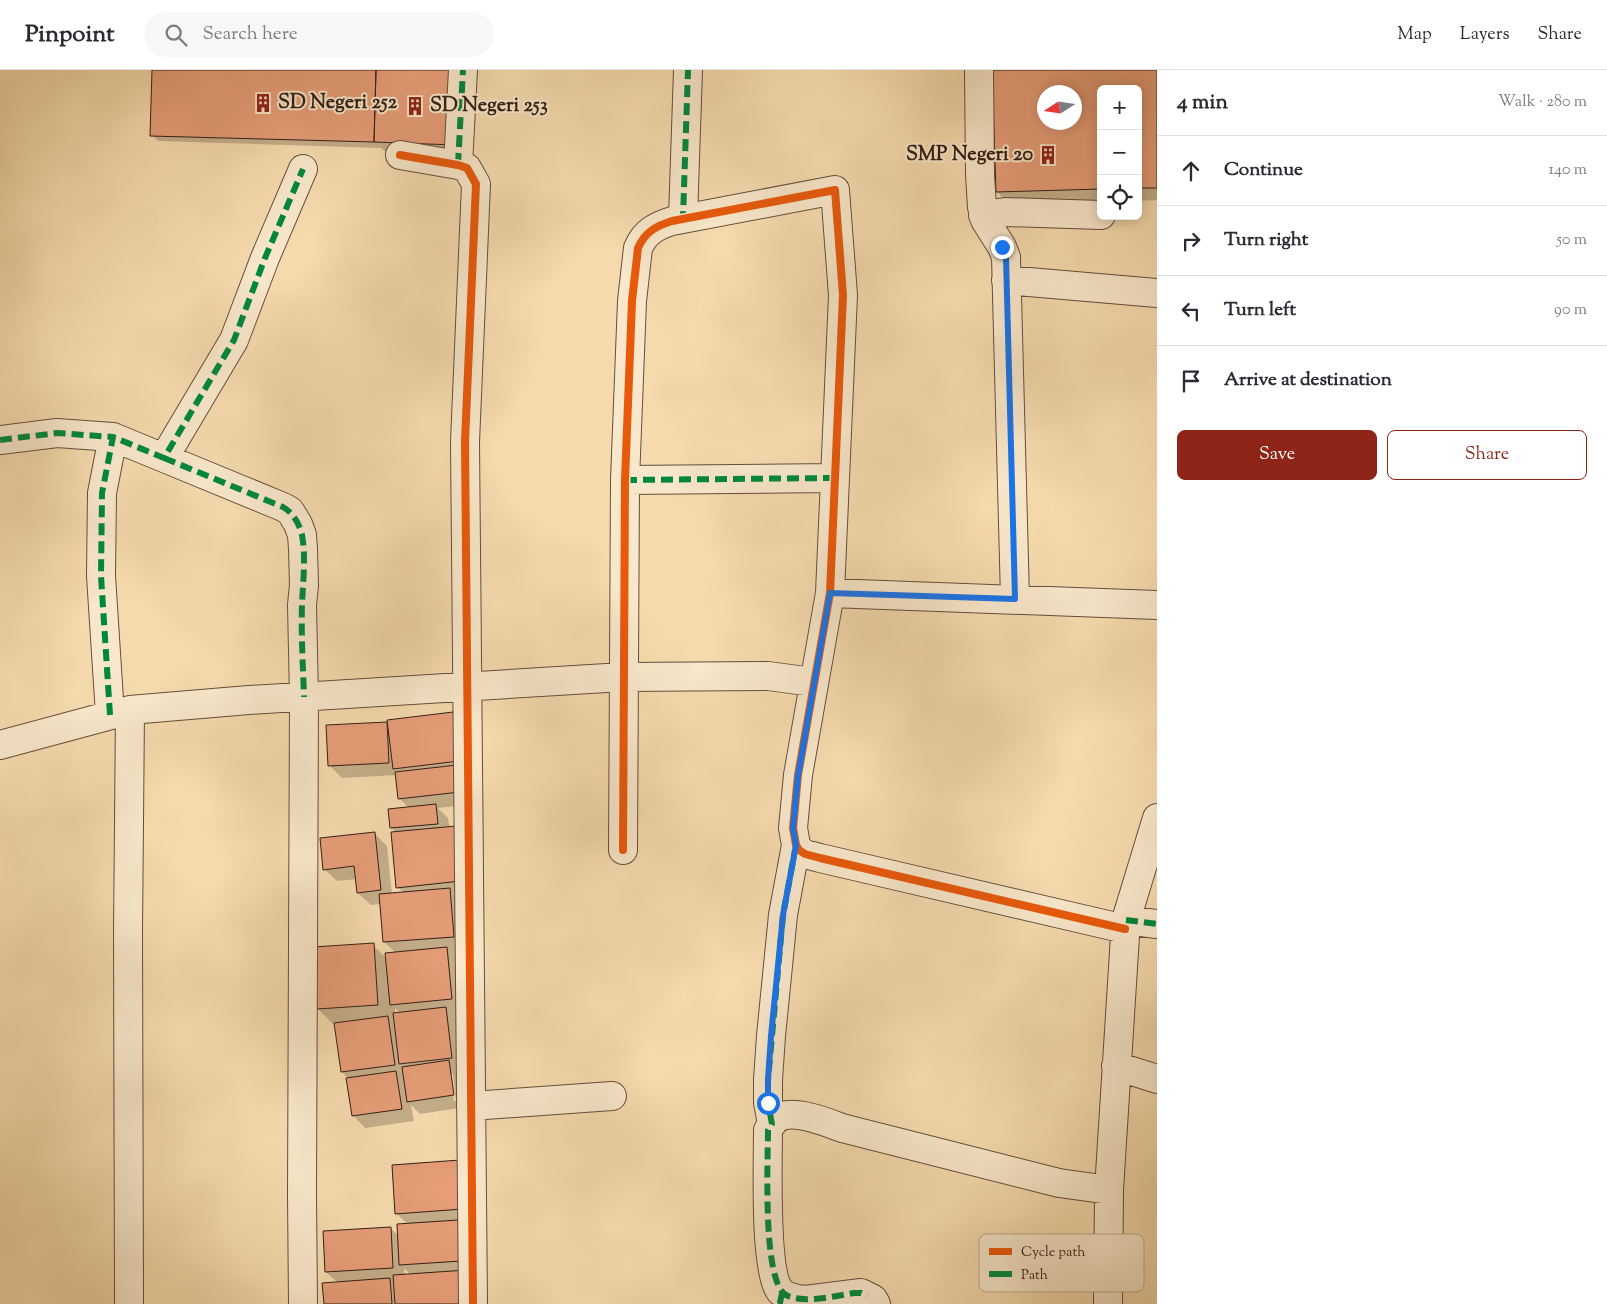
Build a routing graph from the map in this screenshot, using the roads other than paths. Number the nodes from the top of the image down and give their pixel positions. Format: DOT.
graph roads {
  1 [pos="463,70"];
  2 [pos="688,70"];
  3 [pos="979,70"];
  4 [pos="400,155"];
  5 [pos="458,165"];
  6 [pos="303,169"];
  7 [pos="983,215"];
  8 [pos="1097,215"];
  9 [pos="683,218"];
  10 [pos="1006,280"];
  11 [pos="1157,293"];
  12 [pos="113,437"];
  13 [pos="0,440"];
  14 [pos="164,458"];
  15 [pos="834,478"];
  16 [pos="625,480"];
  17 [pos="830,593"];
  18 [pos="1015,599"];
  19 [pos="1157,605"];
  20 [pos="623,677"];
  21 [pos="813,682"];
  22 [pos="467,688"];
  23 [pos="304,697"];
  24 [pos="120,713"];
  25 [pos="0,745"];
  26 [pos="1157,818"];
  27 [pos="796,845"];
  28 [pos="623,850"];
  29 [pos="1157,924"];
  30 [pos="1126,925"];
  31 [pos="1116,1066"];
  32 [pos="1157,1079"];
  33 [pos="612,1096"];
  34 [pos="471,1106"];
  35 [pos="772,1124"];
  36 [pos="1109,1190"];
  37 [pos="1109,1234"];
  38 [pos="780,1298"];
  39 [pos="129,1304"];
  40 [pos="303,1304"];
  41 [pos="473,1304"];
  42 [pos="876,1304"];
  1 -- 5 [label="street"];
  2 -- 9 [label="street"];
  3 -- 7 [label="street"];
  4 -- 5 [label="street"];
  5 -- 22 [label="street"];
  6 -- 14 [label="street"];
  7 -- 8 [label="street"];
  7 -- 10 [label="street"];
  9 -- 15 [label="street"];
  9 -- 16 [label="street"];
  10 -- 11 [label="street"];
  10 -- 18 [label="street"];
  12 -- 13 [label="street"];
  12 -- 14 [label="street"];
  12 -- 24 [label="street"];
  14 -- 23 [label="street"];
  15 -- 16 [label="street"];
  15 -- 17 [label="street"];
  16 -- 20 [label="street"];
  17 -- 18 [label="street"];
  17 -- 21 [label="street"];
  18 -- 19 [label="street"];
  20 -- 21 [label="street"];
  20 -- 22 [label="street"];
  20 -- 28 [label="street"];
  21 -- 27 [label="street"];
  22 -- 23 [label="street"];
  22 -- 34 [label="street"];
  23 -- 24 [label="street"];
  23 -- 40 [label="street"];
  24 -- 25 [label="street"];
  24 -- 39 [label="street"];
  26 -- 30 [label="street"];
  27 -- 30 [label="street"];
  27 -- 35 [label="street"];
  29 -- 30 [label="street"];
  30 -- 31 [label="street"];
  31 -- 32 [label="street"];
  31 -- 36 [label="street"];
  33 -- 34 [label="street"];
  34 -- 41 [label="street"];
  35 -- 36 [label="street"];
  35 -- 38 [label="street"];
  36 -- 37 [label="street"];
  38 -- 42 [label="street"];
}
